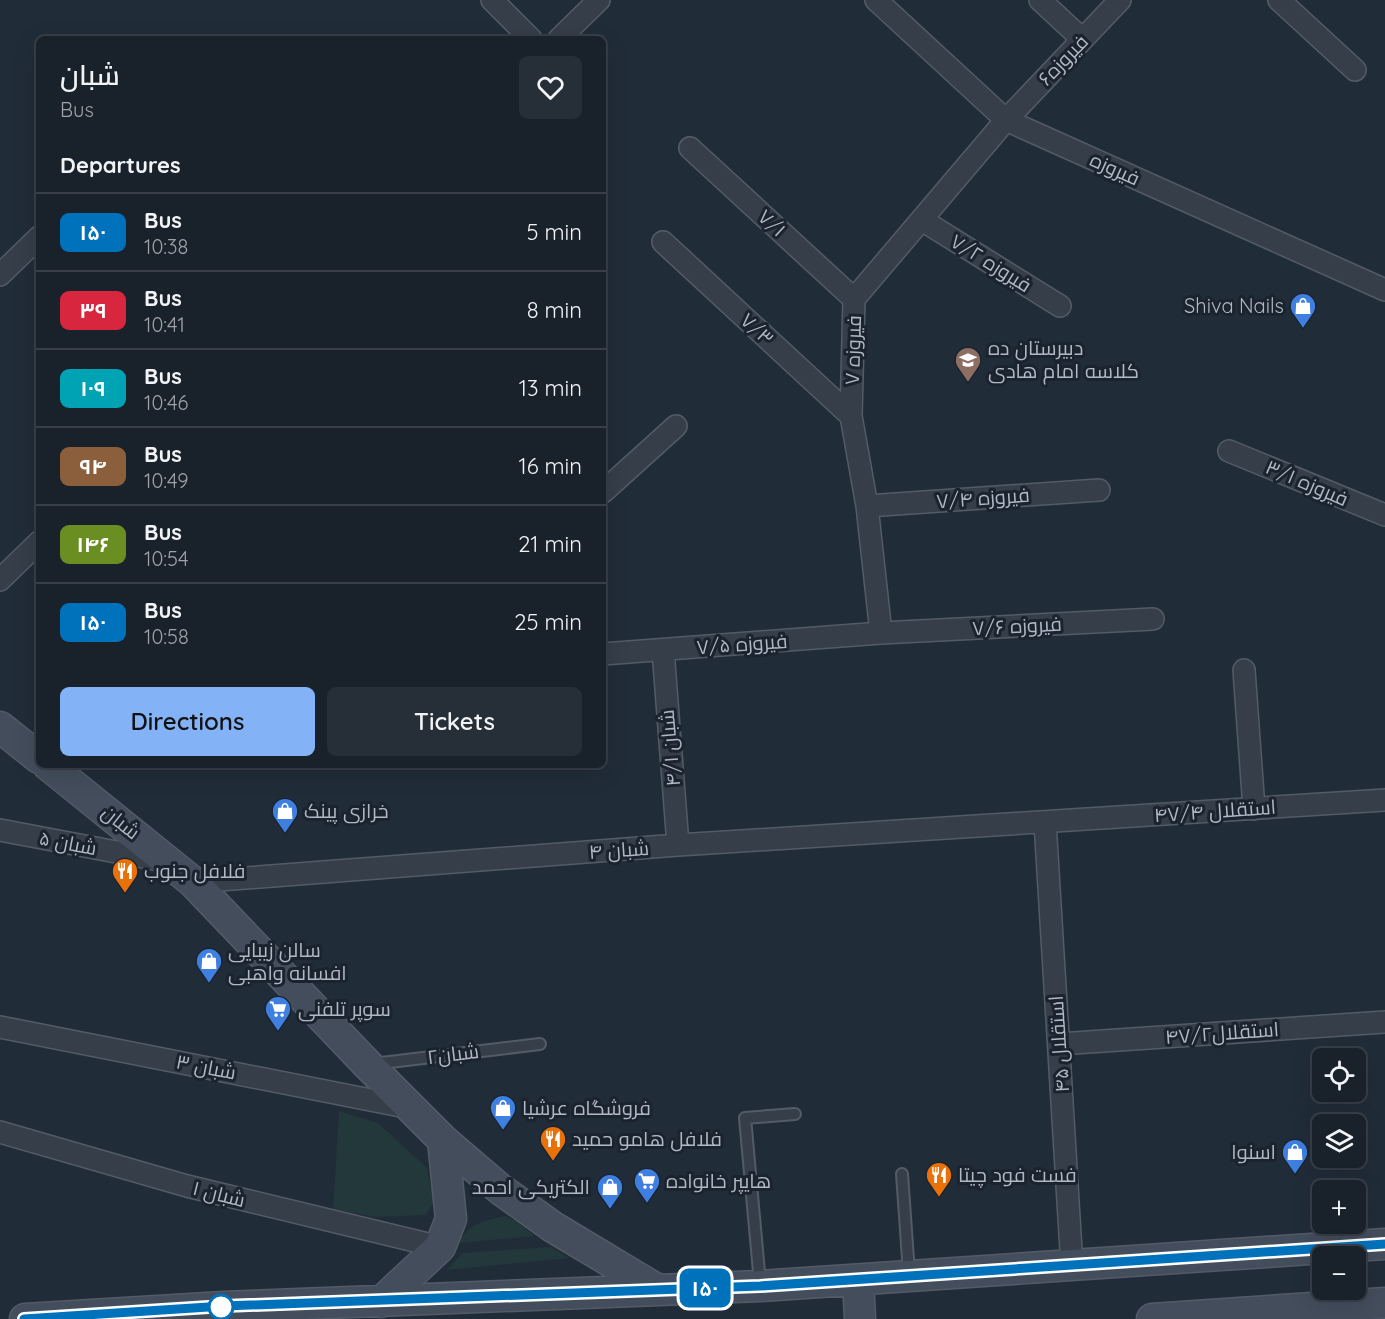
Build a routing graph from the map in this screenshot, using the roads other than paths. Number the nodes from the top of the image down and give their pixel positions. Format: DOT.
graph roads {
  1 [pos="492,0"];
  2 [pos="599,0"];
  3 [pos="876,0"];
  4 [pos="1040,0"];
  5 [pos="1120,0"];
  6 [pos="1279,0"];
  7 [pos="528,36"];
  8 [pos="561,36"];
  9 [pos="1082,39"];
  10 [pos="1355,70"];
  11 [pos="1006,120"];
  12 [pos="690,148"];
  13 [pos="922,220"];
  14 [pos="36,240"];
  15 [pos="663,242"];
  16 [pos="0,275"];
  17 [pos="1385,290"];
  18 [pos="854,299"];
  19 [pos="1060,306"];
  20 [pos="851,416"];
  21 [pos="676,426"];
  22 [pos="1229,451"];
  23 [pos="606,489"];
  24 [pos="1100,490"];
  25 [pos="867,506"];
  26 [pos="1385,516"];
  27 [pos="36,545"];
  28 [pos="0,579"];
  29 [pos="1154,619"];
  30 [pos="881,633"];
  31 [pos="663,650"];
  32 [pos="606,654"];
  33 [pos="1244,670"];
  34 [pos="0,727"];
  35 [pos="36,752"];
  36 [pos="58,768"];
  37 [pos="1385,800"];
  38 [pos="1254,809"];
  39 [pos="1045,822"];
  40 [pos="0,830"];
  41 [pos="678,845"];
  42 [pos="183,872"];
  43 [pos="1385,1022"];
  44 [pos="0,1027"];
  45 [pos="540,1044"];
  46 [pos="1059,1044"];
  47 [pos="367,1064"];
  48 [pos="411,1108"];
  49 [pos="795,1114"];
  50 [pos="0,1131"];
  51 [pos="443,1140"];
  52 [pos="902,1174"];
  53 [pos="1385,1244"];
  54 [pos="440,1247"];
  55 [pos="1072,1267"];
  56 [pos="909,1276"];
  57 [pos="858,1280"];
  58 [pos="760,1286"];
  59 [pos="658,1290"];
  60 [pos="381,1302"];
  61 [pos="1385,1303"];
  62 [pos="1265,1315"];
  63 [pos="25,1319"];
  64 [pos="860,1319"];
  65 [pos="1152,1319"];
  1 -- 7 [label="street"];
  2 -- 8 [label="street"];
  3 -- 11 [label="street, فیروزه"];
  4 -- 9 [label="street"];
  5 -- 9 [label="street, فیروزه۶"];
  6 -- 10 [label="street"];
  9 -- 11 [label="street, فیروزه۶"];
  11 -- 13 [label="street, ۷ فیروزه"];
  11 -- 17 [label="street, فیروزه"];
  12 -- 18 [label="street, ۷/۱"];
  13 -- 18 [label="street, ۷ فیروزه"];
  13 -- 19 [label="street, ۷/۲ فیروزه"];
  14 -- 16 [label="street"];
  15 -- 20 [label="street, ۷/۳"];
  18 -- 20 [label="street, ۷ فیروزه"];
  20 -- 25 [label="street, ۷ فیروزه"];
  21 -- 23 [label="street"];
  22 -- 26 [label="street, ۳/۱ فیروزه"];
  24 -- 25 [label="street, ۷/۴ فیروزه"];
  25 -- 30 [label="street, ۷ فیروزه"];
  27 -- 28 [label="street"];
  29 -- 30 [label="street, ۷/۶ فیروزه"];
  30 -- 31 [label="street, ۷/۵ فیروزه"];
  31 -- 32 [label="street, ۷/۵ فیروزه"];
  31 -- 41 [label="street, ۴/۱ شبان"];
  33 -- 38 [label="street"];
  34 -- 35 [label="main road, شبان"];
  36 -- 42 [label="main road, شبان"];
  37 -- 38 [label="street, ۴۷/۴ استقلال"];
  38 -- 39 [label="street, ۴۷/۴ استقلال"];
  39 -- 41 [label="street, ۴ شبان"];
  39 -- 46 [label="street, ۴۵ استقلال"];
  40 -- 42 [label="street, ۵ شبان"];
  41 -- 42 [label="street, ۴ شبان"];
  42 -- 47 [label="main road, شبان"];
  43 -- 46 [label="street, استقلال۴۷/۲"];
  44 -- 48 [label="street, ۳ شبان"];
  45 -- 47 [label="lane, شبان۲"];
  46 -- 55 [label="street, ۴۵ استقلال"];
  47 -- 48 [label="main road, شبان"];
  48 -- 51 [label="main road, شبان"];
  49 -- 58 [label="lane"];
  50 -- 54 [label="street, ۱ شبان"];
  51 -- 54 [label="main road"];
  51 -- 59 [label="main road, شبان"];
  52 -- 56 [label="lane"];
  53 -- 55 [label="main road"];
  54 -- 60 [label="main road"];
  55 -- 56 [label="main road"];
  56 -- 57 [label="main road"];
  57 -- 58 [label="main road"];
  57 -- 64 [label="main road"];
  58 -- 59 [label="main road"];
  59 -- 60 [label="main road"];
  60 -- 63 [label="main road"];
  61 -- 62 [label="main road"];
  62 -- 65 [label="main road"];
}
